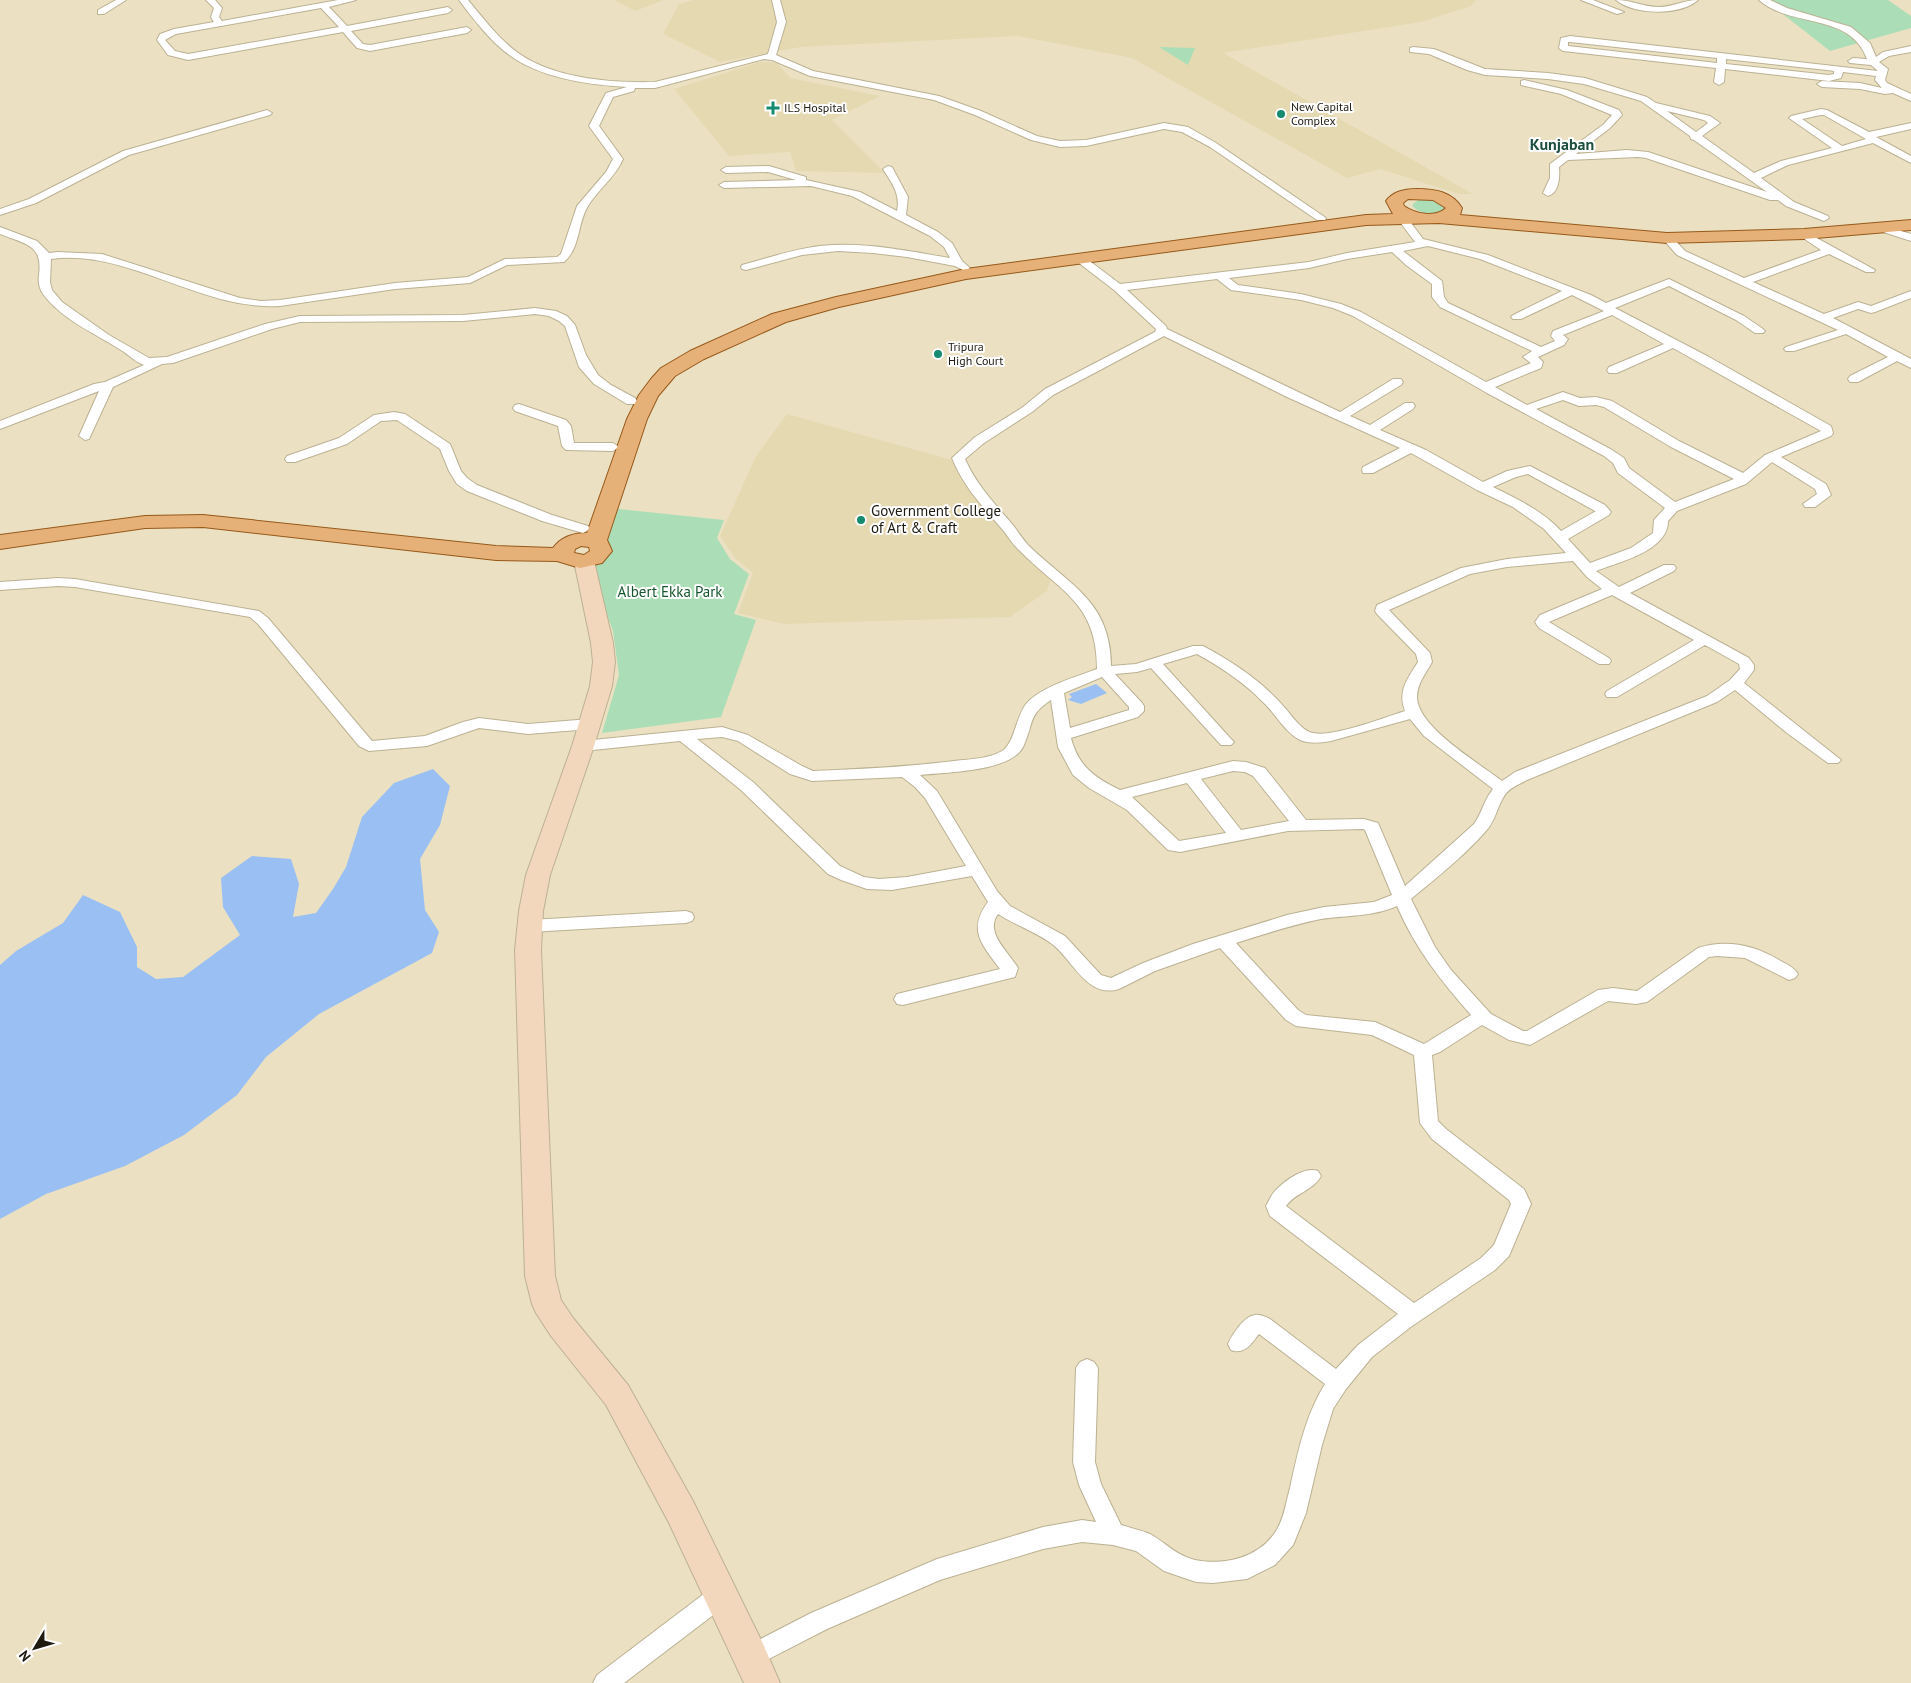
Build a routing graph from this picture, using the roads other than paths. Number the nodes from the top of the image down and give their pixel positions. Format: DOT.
graph roads {
  1 [pos="122,0"];
  2 [pos="210,0"];
  3 [pos="352,0"];
  4 [pos="438,0"];
  5 [pos="463,0"];
  6 [pos="776,0"];
  7 [pos="1585,0"];
  8 [pos="1620,0"];
  9 [pos="1694,0"];
  10 [pos="1763,0"];
  11 [pos="323,5"];
  12 [pos="101,12"];
  13 [pos="1620,12"];
  14 [pos="458,20"];
  15 [pos="220,24"];
  16 [pos="486,26"];
  17 [pos="345,29"];
  18 [pos="1632,46"];
  19 [pos="1911,48"];
  20 [pos="1413,50"];
  21 [pos="771,57"];
  22 [pos="1628,57"];
  23 [pos="1722,57"];
  24 [pos="1793,57"];
  25 [pos="1873,62"];
  26 [pos="1721,67"];
  27 [pos="1839,69"];
  28 [pos="1505,74"];
  29 [pos="1881,74"];
  30 [pos="1763,79"];
  31 [pos="1719,82"];
  32 [pos="639,86"];
  33 [pos="1895,90"];
  34 [pos="1911,98"];
  35 [pos="1651,104"];
  36 [pos="267,113"];
  37 [pos="1911,126"];
  38 [pos="1694,137"];
  39 [pos="1870,138"];
  40 [pos="1839,148"];
  41 [pos="1564,157"];
  42 [pos="1911,160"];
  43 [pos="888,169"];
  44 [pos="726,170"];
  45 [pos="1756,179"];
  46 [pos="811,183"];
  47 [pos="724,186"];
  48 [pos="1548,193"];
  49 [pos="1447,200"];
  50 [pos="1394,201"];
  51 [pos="1790,204"];
  52 [pos="1911,211"];
  53 [pos="0,212"];
  54 [pos="900,216"];
  55 [pos="1321,218"];
  56 [pos="1410,218"];
  57 [pos="1440,218"];
  58 [pos="1824,218"];
  59 [pos="1911,225"];
  60 [pos="1878,227"];
  61 [pos="0,230"];
  62 [pos="1804,234"];
  63 [pos="1667,238"];
  64 [pos="1911,238"];
  65 [pos="1425,244"];
  66 [pos="1395,249"];
  67 [pos="1830,250"];
  68 [pos="45,258"];
  69 [pos="1079,258"];
  70 [pos="962,266"];
  71 [pos="746,267"];
  72 [pos="1870,270"];
  73 [pos="1218,275"];
  74 [pos="1743,282"];
  75 [pos="1118,288"];
  76 [pos="1572,290"];
  77 [pos="1911,294"];
  78 [pos="1609,309"];
  79 [pos="1517,317"];
  80 [pos="1824,318"];
  81 [pos="1162,330"];
  82 [pos="1759,330"];
  83 [pos="1848,330"];
  84 [pos="1672,344"];
  85 [pos="1790,349"];
  86 [pos="1540,351"];
  87 [pos="1897,357"];
  88 [pos="157,362"];
  89 [pos="1911,364"];
  90 [pos="1612,370"];
  91 [pos="1854,378"];
  92 [pos="1398,382"];
  93 [pos="108,385"];
  94 [pos="1486,387"];
  95 [pos="631,401"];
  96 [pos="1409,406"];
  97 [pos="520,408"];
  98 [pos="1526,409"];
  99 [pos="1342,416"];
  100 [pos="0,425"];
  101 [pos="1371,430"];
  102 [pos="85,436"];
  103 [pos="613,447"];
  104 [pos="1410,448"];
  105 [pos="1772,457"];
  106 [pos="292,459"];
  107 [pos="1368,470"];
  108 [pos="1744,479"];
  109 [pos="1482,487"];
  110 [pos="1810,504"];
  111 [pos="1672,508"];
  112 [pos="1561,537"];
  113 [pos="0,542"];
  114 [pos="581,545"];
  115 [pos="1577,556"];
  116 [pos="1669,568"];
  117 [pos="1588,569"];
  118 [pos="0,586"];
  119 [pos="1615,592"];
  120 [pos="1704,640"];
  121 [pos="1604,661"];
  122 [pos="1154,663"];
  123 [pos="1104,671"];
  124 [pos="1735,684"];
  125 [pos="1056,691"];
  126 [pos="1612,694"];
  127 [pos="1414,713"];
  128 [pos="587,735"];
  129 [pos="682,735"];
  130 [pos="1064,735"];
  131 [pos="1226,742"];
  132 [pos="1832,760"];
  133 [pos="905,772"];
  134 [pos="1191,777"];
  135 [pos="1502,788"];
  136 [pos="1117,796"];
  137 [pos="1302,826"];
  138 [pos="1236,836"];
  139 [pos="976,870"];
  140 [pos="1402,897"];
  141 [pos="997,902"];
  142 [pos="686,917"];
  143 [pos="530,926"];
  144 [pos="1223,940"];
  145 [pos="1788,974"];
  146 [pos="904,999"];
  147 [pos="1485,1019"];
  148 [pos="1423,1051"];
  149 [pos="1310,1176"];
  150 [pos="1413,1314"];
  151 [pos="1238,1344"];
  152 [pos="1087,1368"];
  153 [pos="1338,1382"];
  154 [pos="1113,1534"];
  155 [pos="722,1595"];
  156 [pos="751,1656"];
  157 [pos="606,1683"];
  158 [pos="762,1683"];
  1 -- 12 [label="street"];
  2 -- 15 [label="street"];
  3 -- 11 [label="street"];
  4 -- 14 [label="street"];
  5 -- 16 [label="street"];
  6 -- 21 [label="street"];
  7 -- 13 [label="street"];
  8 -- 9 [label="street"];
  10 -- 25 [label="street"];
  11 -- 15 [label="street"];
  11 -- 17 [label="street"];
  14 -- 16 [label="street"];
  14 -- 17 [label="street"];
  14 -- 17 [label="street"];
  15 -- 17 [label="street"];
  16 -- 32 [label="street"];
  18 -- 22 [label="street"];
  18 -- 22 [label="street"];
  18 -- 23 [label="street"];
  19 -- 25 [label="street"];
  20 -- 28 [label="street"];
  21 -- 32 [label="street"];
  21 -- 55 [label="street"];
  22 -- 26 [label="street"];
  23 -- 26 [label="street"];
  23 -- 27 [label="street"];
  24 -- 25 [label="street"];
  25 -- 29 [label="street"];
  26 -- 27 [label="street"];
  26 -- 31 [label="street"];
  27 -- 29 [label="street"];
  28 -- 35 [label="street"];
  28 -- 41 [label="street"];
  29 -- 33 [label="street"];
  30 -- 33 [label="street"];
  32 -- 68 [label="street"];
  33 -- 34 [label="street"];
  35 -- 38 [label="street"];
  35 -- 38 [label="street"];
  36 -- 53 [label="street"];
  37 -- 39 [label="street"];
  38 -- 45 [label="street"];
  39 -- 40 [label="street"];
  39 -- 40 [label="street"];
  39 -- 42 [label="street"];
  40 -- 45 [label="street"];
  41 -- 48 [label="street"];
  41 -- 51 [label="street"];
  43 -- 54 [label="street"];
  44 -- 46 [label="street"];
  45 -- 51 [label="street"];
  46 -- 47 [label="street"];
  46 -- 54 [label="street"];
  49 -- 50 [label="main road"];
  49 -- 57 [label="main road"];
  49 -- 58 [label="main road"];
  50 -- 55 [label="main road"];
  50 -- 56 [label="main road"];
  51 -- 58 [label="street"];
  52 -- 58 [label="main road"];
  54 -- 70 [label="street"];
  55 -- 70 [label="main road"];
  56 -- 57 [label="main road"];
  56 -- 65 [label="street"];
  56 -- 69 [label="main road"];
  57 -- 63 [label="main road"];
  59 -- 60 [label="main road"];
  60 -- 62 [label="main road"];
  60 -- 64 [label="street"];
  61 -- 68 [label="street"];
  62 -- 63 [label="main road"];
  62 -- 67 [label="street"];
  63 -- 74 [label="street"];
  65 -- 66 [label="street"];
  65 -- 76 [label="street"];
  66 -- 73 [label="street"];
  66 -- 86 [label="street"];
  67 -- 72 [label="street"];
  67 -- 74 [label="street"];
  68 -- 88 [label="street"];
  69 -- 75 [label="street"];
  69 -- 114 [label="main road"];
  70 -- 71 [label="street"];
  70 -- 95 [label="main road"];
  73 -- 75 [label="street"];
  73 -- 94 [label="street"];
  74 -- 80 [label="street"];
  75 -- 81 [label="street"];
  76 -- 78 [label="street"];
  76 -- 79 [label="street"];
  77 -- 80 [label="street"];
  78 -- 82 [label="street"];
  78 -- 84 [label="street"];
  78 -- 86 [label="street"];
  80 -- 83 [label="street"];
  81 -- 99 [label="street"];
  81 -- 123 [label="street"];
  83 -- 85 [label="street"];
  83 -- 87 [label="street"];
  84 -- 90 [label="street"];
  84 -- 105 [label="street"];
  86 -- 94 [label="street"];
  87 -- 89 [label="street"];
  87 -- 91 [label="street"];
  88 -- 93 [label="street"];
  88 -- 95 [label="street"];
  92 -- 99 [label="street"];
  93 -- 100 [label="street"];
  93 -- 102 [label="street"];
  94 -- 98 [label="street"];
  95 -- 103 [label="main road"];
  96 -- 101 [label="street"];
  97 -- 103 [label="street"];
  98 -- 108 [label="street"];
  98 -- 111 [label="street"];
  99 -- 101 [label="street"];
  101 -- 104 [label="street"];
  103 -- 114 [label="main road"];
  104 -- 107 [label="street"];
  104 -- 109 [label="street"];
  105 -- 108 [label="street"];
  105 -- 110 [label="street"];
  106 -- 114 [label="street"];
  108 -- 111 [label="street"];
  109 -- 112 [label="street"];
  109 -- 112 [label="street"];
  111 -- 117 [label="street"];
  112 -- 115 [label="street"];
  113 -- 114 [label="main road"];
  114 -- 128 [label="street"];
  115 -- 117 [label="street"];
  115 -- 127 [label="street"];
  116 -- 119 [label="street"];
  117 -- 119 [label="street"];
  118 -- 128 [label="street"];
  119 -- 120 [label="street"];
  119 -- 121 [label="street"];
  120 -- 124 [label="street"];
  120 -- 126 [label="street"];
  122 -- 123 [label="street"];
  122 -- 127 [label="street"];
  122 -- 131 [label="street"];
  123 -- 125 [label="street"];
  123 -- 130 [label="street"];
  124 -- 132 [label="street"];
  124 -- 135 [label="street"];
  125 -- 130 [label="street"];
  125 -- 133 [label="street"];
  127 -- 135 [label="street"];
  128 -- 129 [label="street"];
  128 -- 143 [label="street"];
  129 -- 133 [label="street"];
  129 -- 139 [label="street"];
  130 -- 136 [label="street"];
  133 -- 139 [label="street"];
  134 -- 136 [label="street"];
  134 -- 137 [label="street"];
  134 -- 138 [label="street"];
  135 -- 140 [label="street"];
  136 -- 138 [label="street"];
  137 -- 138 [label="street"];
  137 -- 140 [label="street"];
  139 -- 141 [label="street"];
  140 -- 144 [label="street"];
  140 -- 147 [label="street"];
  141 -- 144 [label="street"];
  141 -- 146 [label="street"];
  142 -- 143 [label="street"];
  143 -- 155 [label="street"];
  144 -- 148 [label="street"];
  145 -- 147 [label="street"];
  147 -- 148 [label="street"];
  148 -- 150 [label="street"];
  149 -- 150 [label="street"];
  150 -- 153 [label="street"];
  151 -- 153 [label="street"];
  152 -- 154 [label="street"];
  153 -- 154 [label="street"];
  154 -- 156 [label="street"];
  155 -- 156 [label="street"];
  155 -- 157 [label="street"];
  156 -- 158 [label="street"];
}
